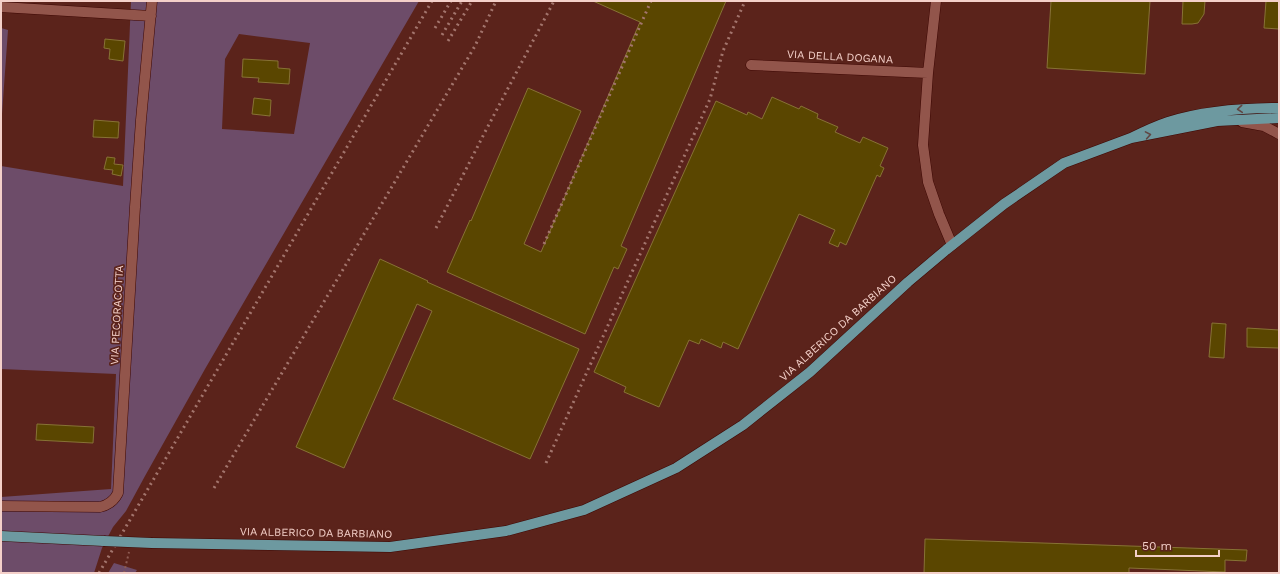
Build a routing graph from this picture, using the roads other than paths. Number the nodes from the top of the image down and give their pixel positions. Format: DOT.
graph roads {
  1 [pos="152,1"];
  2 [pos="936,1"];
  3 [pos="1,7"];
  4 [pos="151,16"];
  5 [pos="751,66"];
  6 [pos="928,73"];
  7 [pos="1279,101"];
  8 [pos="1259,108"];
  9 [pos="1279,108"];
  10 [pos="1279,118"];
  11 [pos="1232,120"];
  12 [pos="1279,134"];
  13 [pos="1131,138"];
  14 [pos="952,245"];
  15 [pos="1,506"];
  16 [pos="1,536"];
  1 -- 4 [label="street, VIA PECORACOTTA"];
  2 -- 6 [label="street"];
  3 -- 4 [label="street"];
  4 -- 15 [label="street, VIA PECORACOTTA"];
  5 -- 6 [label="street, VIA DELLA DOGANA"];
  6 -- 14 [label="street"];
  7 -- 8 [label="street"];
  8 -- 9 [label="main road, VIA ALBERICO DA BARBIANO"];
  8 -- 13 [label="main road, VIA ALBERICO DA BARBIANO, one-way"];
  10 -- 11 [label="main road, VIA ALBERICO DA BARBIANO"];
  11 -- 12 [label="street"];
  13 -- 11 [label="main road, VIA ALBERICO DA BARBIANO, one-way"];
  13 -- 14 [label="main road, VIA ALBERICO DA BARBIANO"];
  14 -- 16 [label="main road, VIA ALBERICO DA BARBIANO, bridge"];
}
